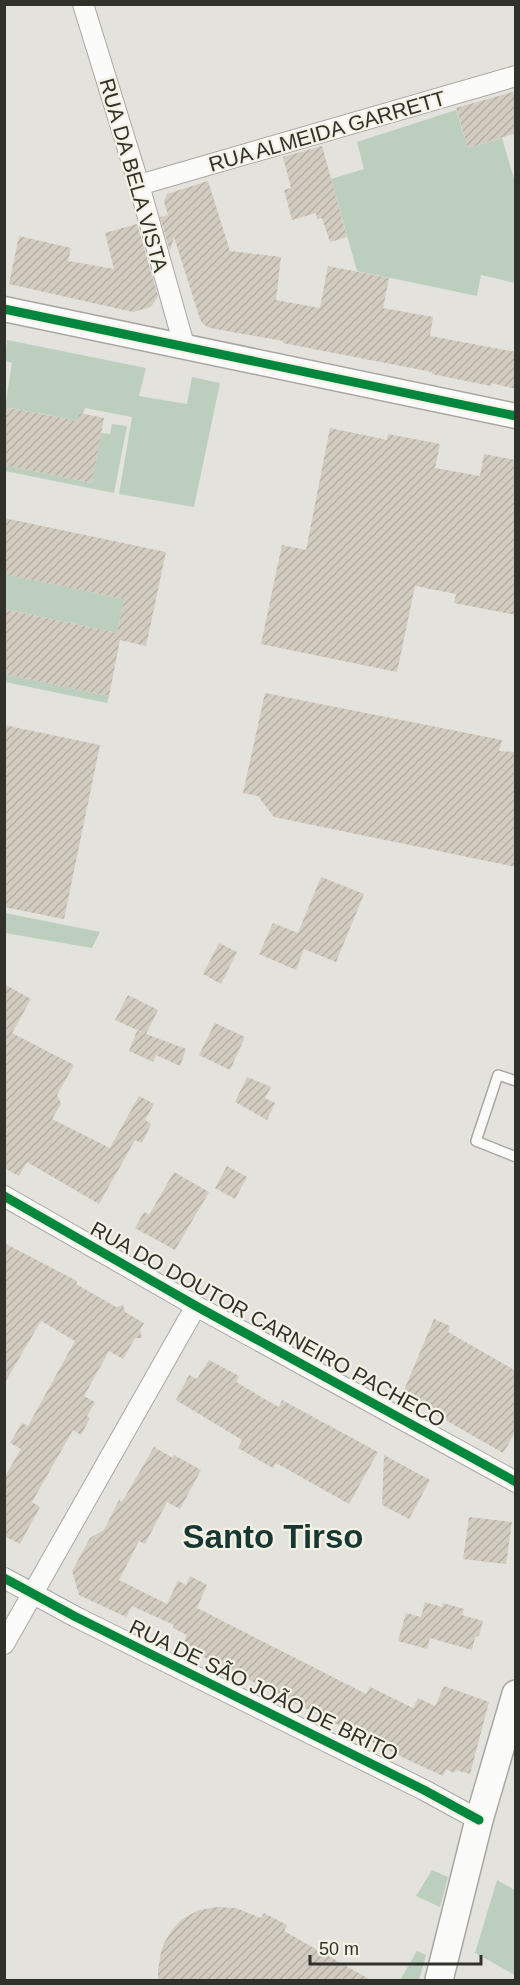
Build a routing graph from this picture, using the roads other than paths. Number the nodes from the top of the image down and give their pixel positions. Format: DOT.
graph roads {
  1 [pos="83,4"];
  2 [pos="516,76"];
  3 [pos="139,185"];
  4 [pos="4,309"];
  5 [pos="184,345"];
  6 [pos="516,416"];
  7 [pos="516,1081"];
  8 [pos="516,1157"];
  9 [pos="4,1196"];
  10 [pos="196,1306"];
  11 [pos="516,1482"];
  12 [pos="4,1578"];
  13 [pos="33,1593"];
  14 [pos="4,1644"];
  15 [pos="516,1694"];
  16 [pos="479,1820"];
  17 [pos="439,1980"];
  1 -- 3 [label="street, RUA DA BELA VISTA"];
  2 -- 3 [label="street, RUA ALMEIDA GARRETT"];
  3 -- 5 [label="street, RUA DA BELA VISTA"];
  4 -- 5 [label="street"];
  5 -- 6 [label="street"];
  7 -- 8 [label="lane"];
  9 -- 10 [label="street, RUA DO DOUTOR CARNEIRO PACHECO"];
  10 -- 11 [label="street, RUA DO DOUTOR CARNEIRO PACHECO"];
  10 -- 13 [label="street"];
  12 -- 13 [label="street, RUA DE SÃO JOÃO DE BRITO"];
  13 -- 14 [label="street"];
  13 -- 16 [label="street, RUA DE SÃO JOÃO DE BRITO"];
  15 -- 16 [label="main road"];
  16 -- 17 [label="main road"];
}
